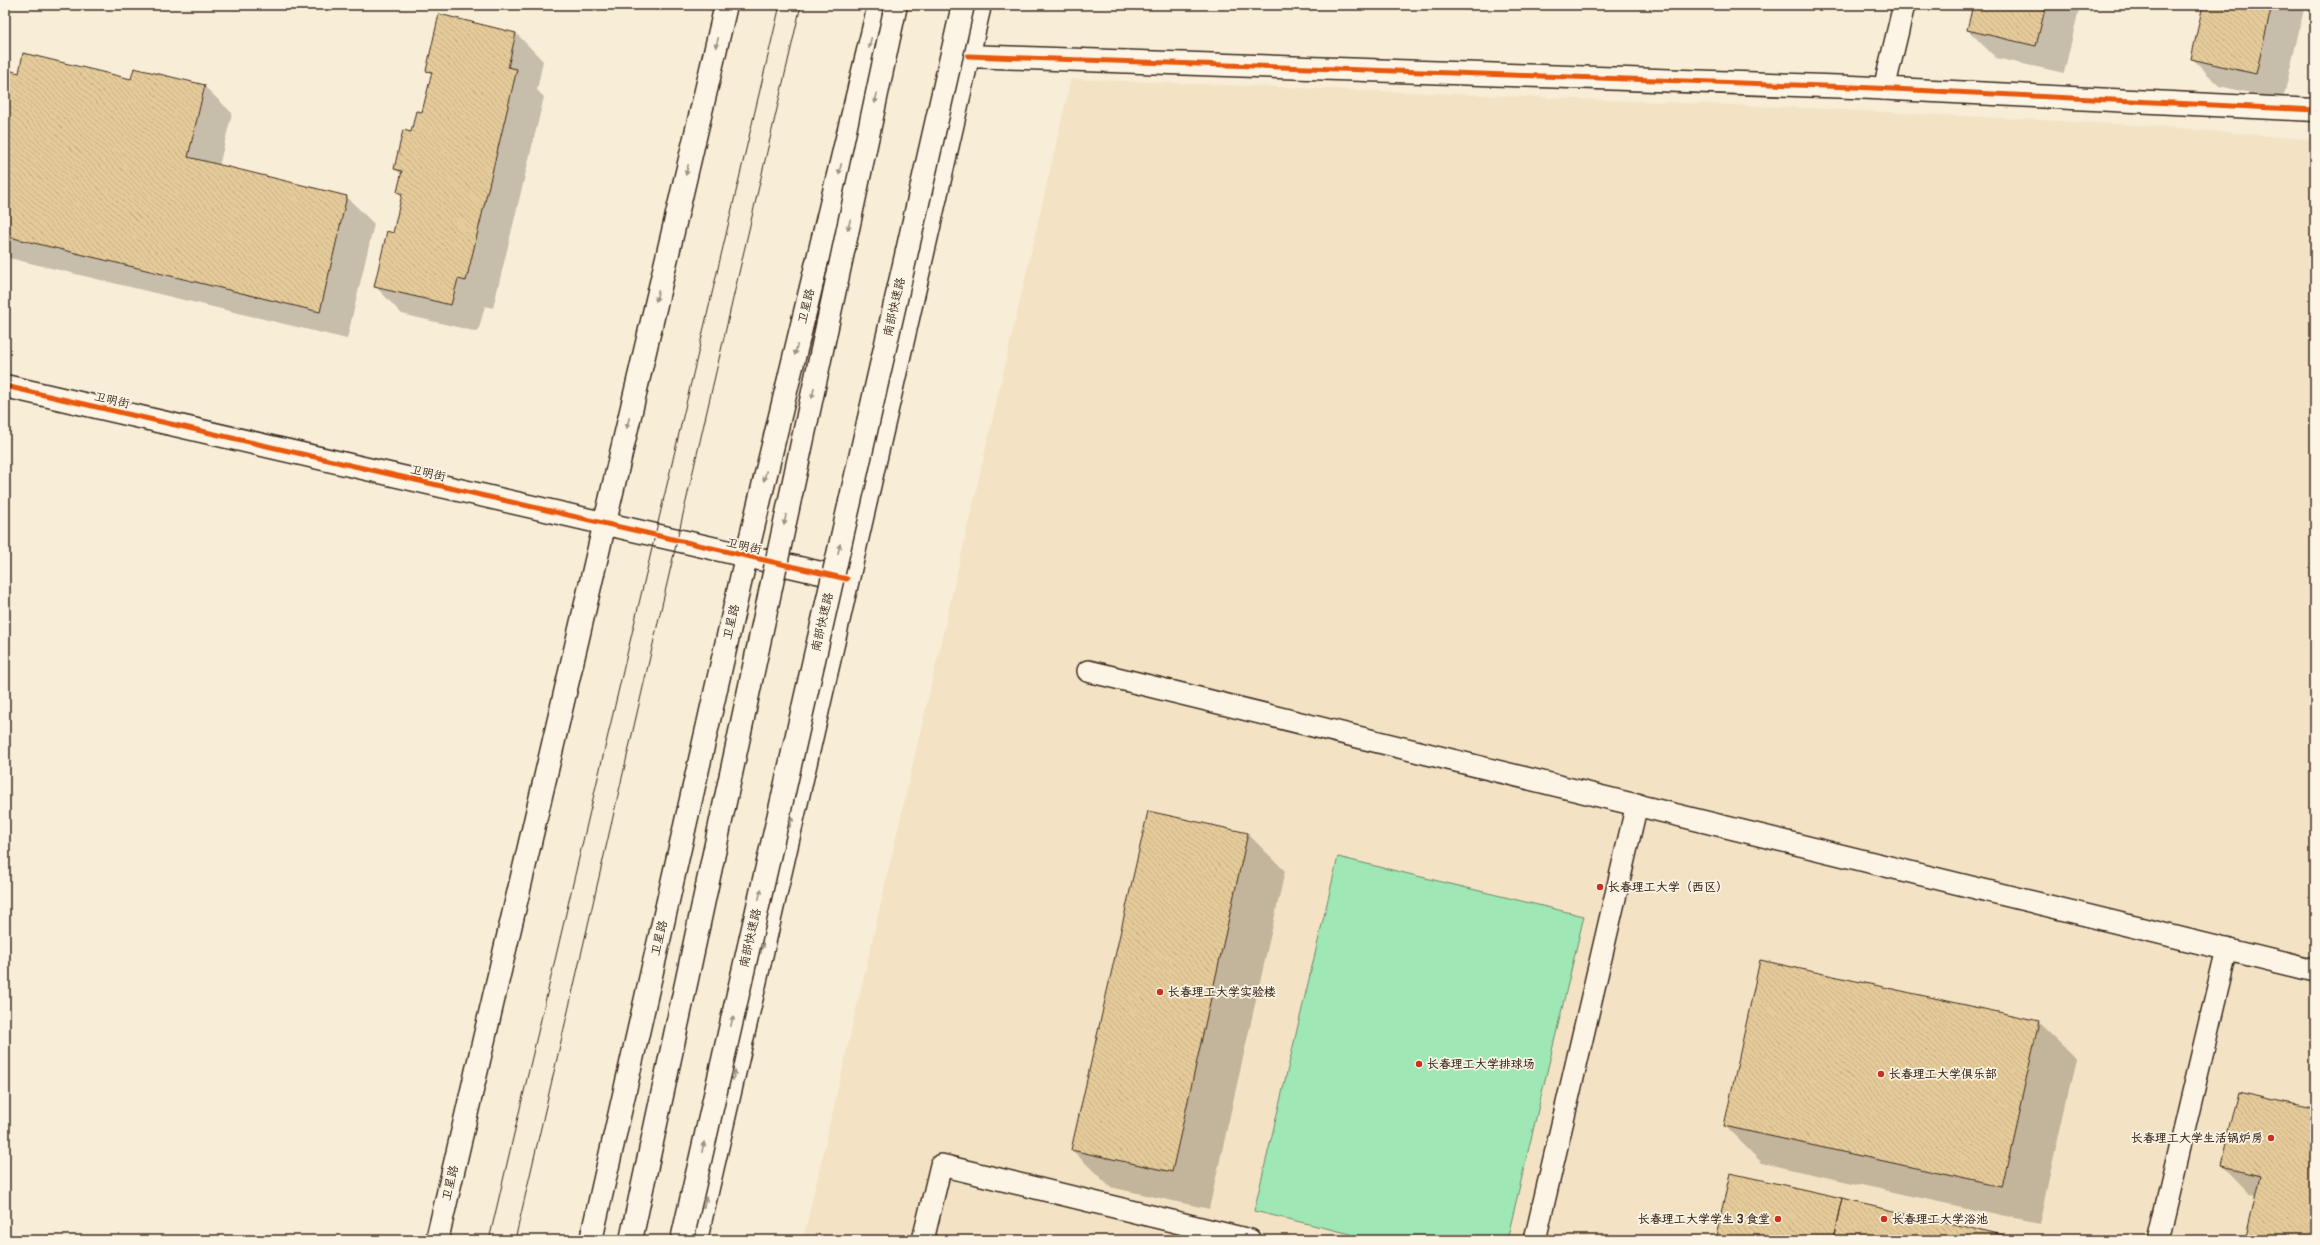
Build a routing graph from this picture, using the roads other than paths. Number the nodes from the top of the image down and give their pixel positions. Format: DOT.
graph roads {
  1 [pos="726,5"];
  2 [pos="880,5"];
  3 [pos="896,5"];
  4 [pos="963,5"];
  5 [pos="980,5"];
  6 [pos="1904,5"];
  7 [pos="968,56"];
  8 [pos="1884,89"];
  9 [pos="2315,110"];
  10 [pos="5,386"];
  11 [pos="604,524"];
  12 [pos="746,557"];
  13 [pos="846,579"];
  14 [pos="1088,671"];
  15 [pos="1637,804"];
  16 [pos="2227,949"];
  17 [pos="2315,971"];
  18 [pos="437,1240"];
  19 [pos="591,1240"];
  20 [pos="631,1240"];
  21 [pos="682,1240"];
  22 [pos="696,1240"];
  23 [pos="923,1240"];
  24 [pos="1250,1240"];
  25 [pos="1535,1240"];
  26 [pos="2158,1240"];
  1 -- 11 [label="main road, 卫星路, one-way"];
  2 -- 12 [label="main road, 卫星路, one-way"];
  3 -- 20 [label="main road, one-way, bridge"];
  21 -- 4 [label="main road, 南部快速路, one-way, bridge"];
  5 -- 7 [label="main road"];
  6 -- 8 [label="lane"];
  7 -- 8 [label="main road"];
  7 -- 13 [label="main road"];
  8 -- 9 [label="main road"];
  10 -- 11 [label="main road, 卫明街"];
  11 -- 12 [label="main road, 卫明街"];
  11 -- 18 [label="main road, 卫星路"];
  12 -- 13 [label="main road, 卫明街"];
  12 -- 19 [label="main road, 卫星路"];
  22 -- 13 [label="main road, one-way"];
  14 -- 15 [label="lane"];
  15 -- 16 [label="lane"];
  15 -- 25 [label="lane"];
  16 -- 17 [label="lane"];
  16 -- 26 [label="lane"];
  23 -- 24 [label="lane"];
}
